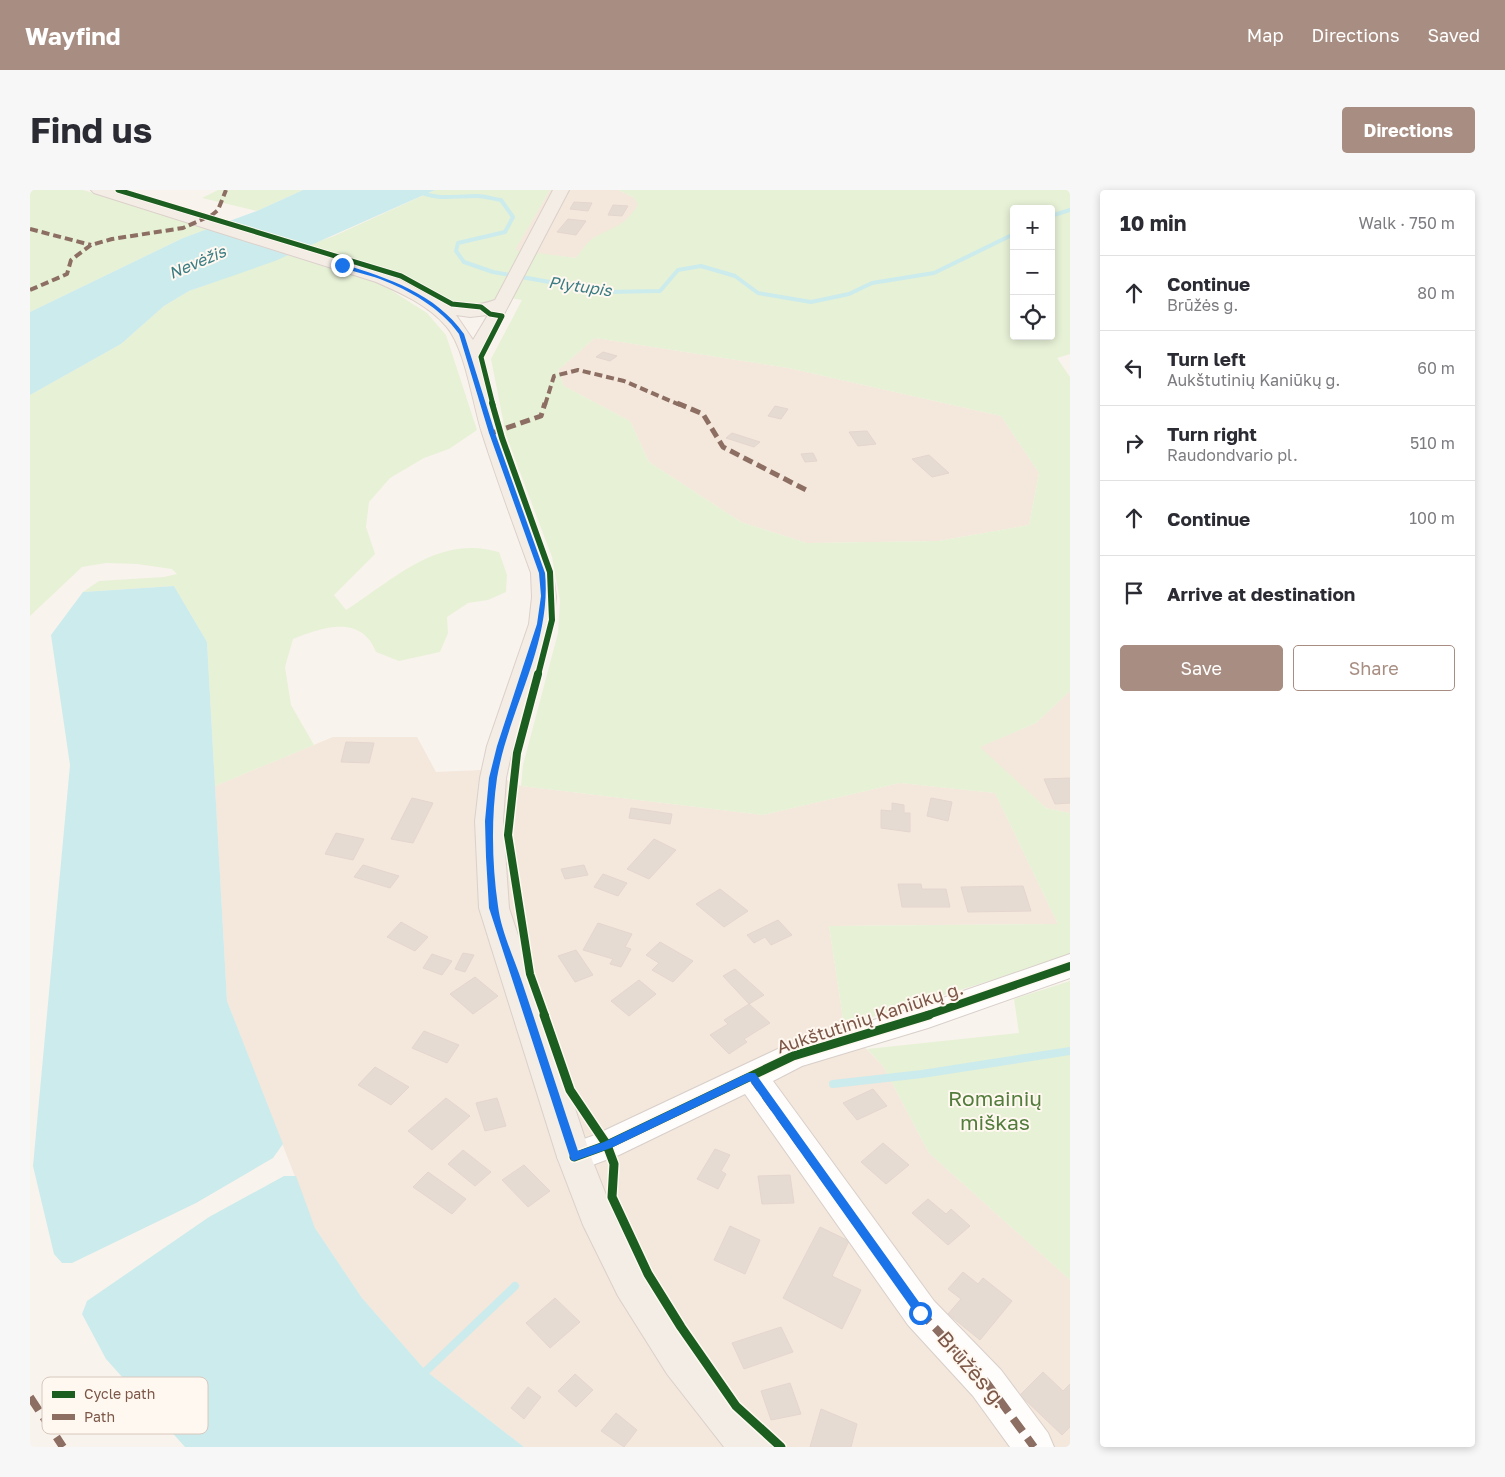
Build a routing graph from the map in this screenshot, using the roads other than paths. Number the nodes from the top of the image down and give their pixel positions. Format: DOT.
graph roads {
  1 [pos="99,190"];
  2 [pos="561,190"];
  3 [pos="436,307"];
  4 [pos="499,310"];
  5 [pos="470,312"];
  6 [pos="454,323"];
  7 [pos="471,360"];
  8 [pos="1070,966"];
  9 [pos="751,1076"];
  10 [pos="574,1156"];
  11 [pos="751,1447"];
  12 [pos="1034,1447"];
  1 -- 3 [label="main road"];
  2 -- 4 [label="main road"];
  3 -- 5 [label="main road"];
  3 -- 6 [label="main road"];
  4 -- 5 [label="main road"];
  4 -- 6 [label="main road"];
  4 -- 7 [label="main road"];
  5 -- 6 [label="main road"];
  6 -- 7 [label="main road"];
  7 -- 10 [label="main road"];
  8 -- 9 [label="street, Aukštutinių Kaniūkų g."];
  9 -- 10 [label="street, Aukštutinių Kaniūkų g."];
  9 -- 12 [label="street, Brūžės g."];
  10 -- 11 [label="main road"];
}
